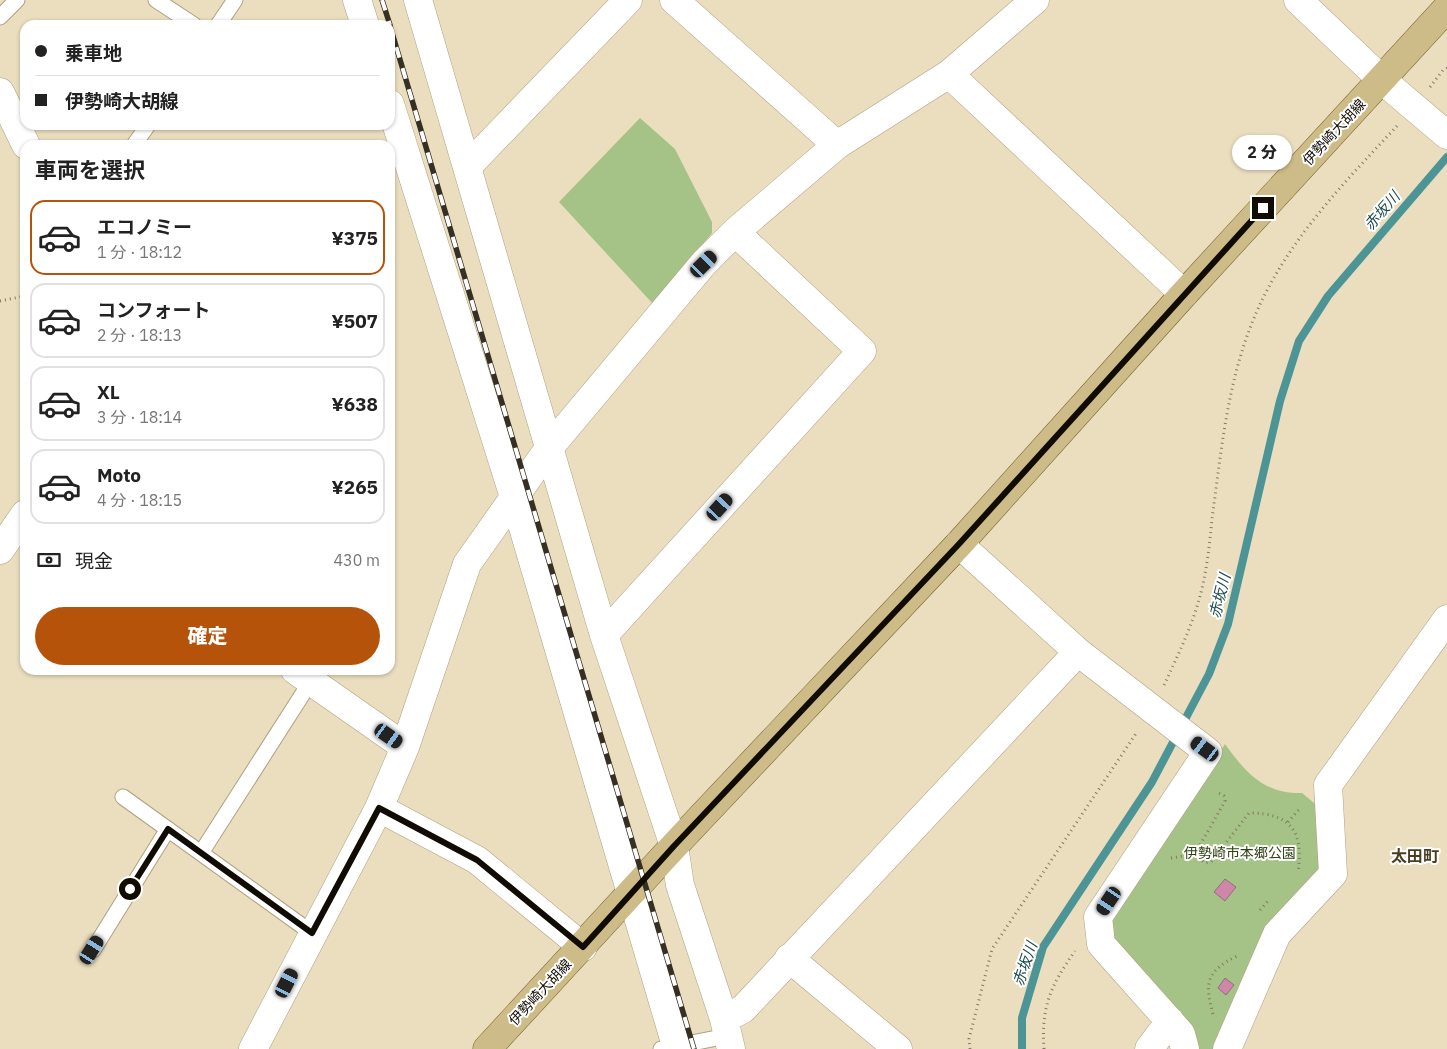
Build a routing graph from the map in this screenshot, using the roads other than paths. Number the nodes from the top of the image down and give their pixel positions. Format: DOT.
graph roads {
  1 [pos="17,0"];
  2 [pos="156,0"];
  3 [pos="235,0"];
  4 [pos="357,0"];
  5 [pos="418,0"];
  6 [pos="628,0"];
  7 [pos="674,0"];
  8 [pos="1298,0"];
  9 [pos="1022,4"];
  10 [pos="1447,8"];
  11 [pos="0,17"];
  12 [pos="186,20"];
  13 [pos="221,20"];
  14 [pos="363,20"];
  15 [pos="950,74"];
  16 [pos="1382,80"];
  17 [pos="0,92"];
  18 [pos="395,120"];
  19 [pos="1447,135"];
  20 [pos="15,140"];
  21 [pos="838,145"];
  22 [pos="468,166"];
  23 [pos="735,232"];
  24 [pos="1184,294"];
  25 [pos="549,448"];
  26 [pos="514,497"];
  27 [pos="20,521"];
  28 [pos="959,544"];
  29 [pos="0,550"];
  30 [pos="1447,620"];
  31 [pos="604,635"];
  32 [pos="1078,652"];
  33 [pos="303,675"];
  34 [pos="405,747"];
  35 [pos="124,797"];
  36 [pos="379,808"];
  37 [pos="168,829"];
  38 [pos="674,846"];
  39 [pos="201,853"];
  40 [pos="632,892"];
  41 [pos="312,933"];
  42 [pos="583,947"];
  43 [pos="92,950"];
  44 [pos="789,958"];
  45 [pos="1170,1021"];
  46 [pos="728,1035"];
  47 [pos="1229,1045"];
  48 [pos="671,1048"];
  49 [pos="253,1049"];
  50 [pos="487,1049"];
  51 [pos="898,1049"];
  52 [pos="1149,1049"];
  53 [pos="1185,1049"];
  1 -- 11 [label="lane"];
  2 -- 12 [label="lane"];
  3 -- 13 [label="lane"];
  4 -- 14 [label="street"];
  5 -- 22 [label="street"];
  6 -- 22 [label="street"];
  7 -- 21 [label="street"];
  8 -- 16 [label="street"];
  9 -- 15 [label="street"];
  10 -- 16 [label="main road, 伊勢崎大胡線"];
  15 -- 21 [label="street"];
  15 -- 24 [label="street"];
  16 -- 19 [label="street"];
  16 -- 24 [label="main road, 伊勢崎大胡線"];
  17 -- 20 [label="street"];
  18 -- 26 [label="street"];
  21 -- 23 [label="street"];
  22 -- 25 [label="street"];
  23 -- 25 [label="street"];
  23 -- 31 [label="street"];
  24 -- 28 [label="main road, 伊勢崎大胡線"];
  25 -- 26 [label="street"];
  25 -- 31 [label="street"];
  26 -- 34 [label="street"];
  26 -- 40 [label="street"];
  27 -- 29 [label="street"];
  28 -- 32 [label="street"];
  28 -- 38 [label="main road, 伊勢崎大胡線"];
  30 -- 47 [label="street"];
  31 -- 38 [label="street"];
  32 -- 44 [label="street"];
  32 -- 45 [label="street"];
  33 -- 34 [label="street"];
  33 -- 39 [label="lane"];
  34 -- 36 [label="street"];
  35 -- 37 [label="lane"];
  36 -- 41 [label="street"];
  36 -- 42 [label="street"];
  37 -- 39 [label="lane"];
  37 -- 43 [label="lane"];
  38 -- 40 [label="main road, 伊勢崎大胡線"];
  38 -- 46 [label="street"];
  39 -- 41 [label="lane"];
  40 -- 42 [label="main road, 伊勢崎大胡線"];
  40 -- 48 [label="street"];
  41 -- 49 [label="street"];
  42 -- 50 [label="main road, 伊勢崎大胡線"];
  44 -- 46 [label="street"];
  44 -- 51 [label="street"];
  45 -- 52 [label="street"];
  45 -- 53 [label="street"];
  46 -- 48 [label="lane"];
}
